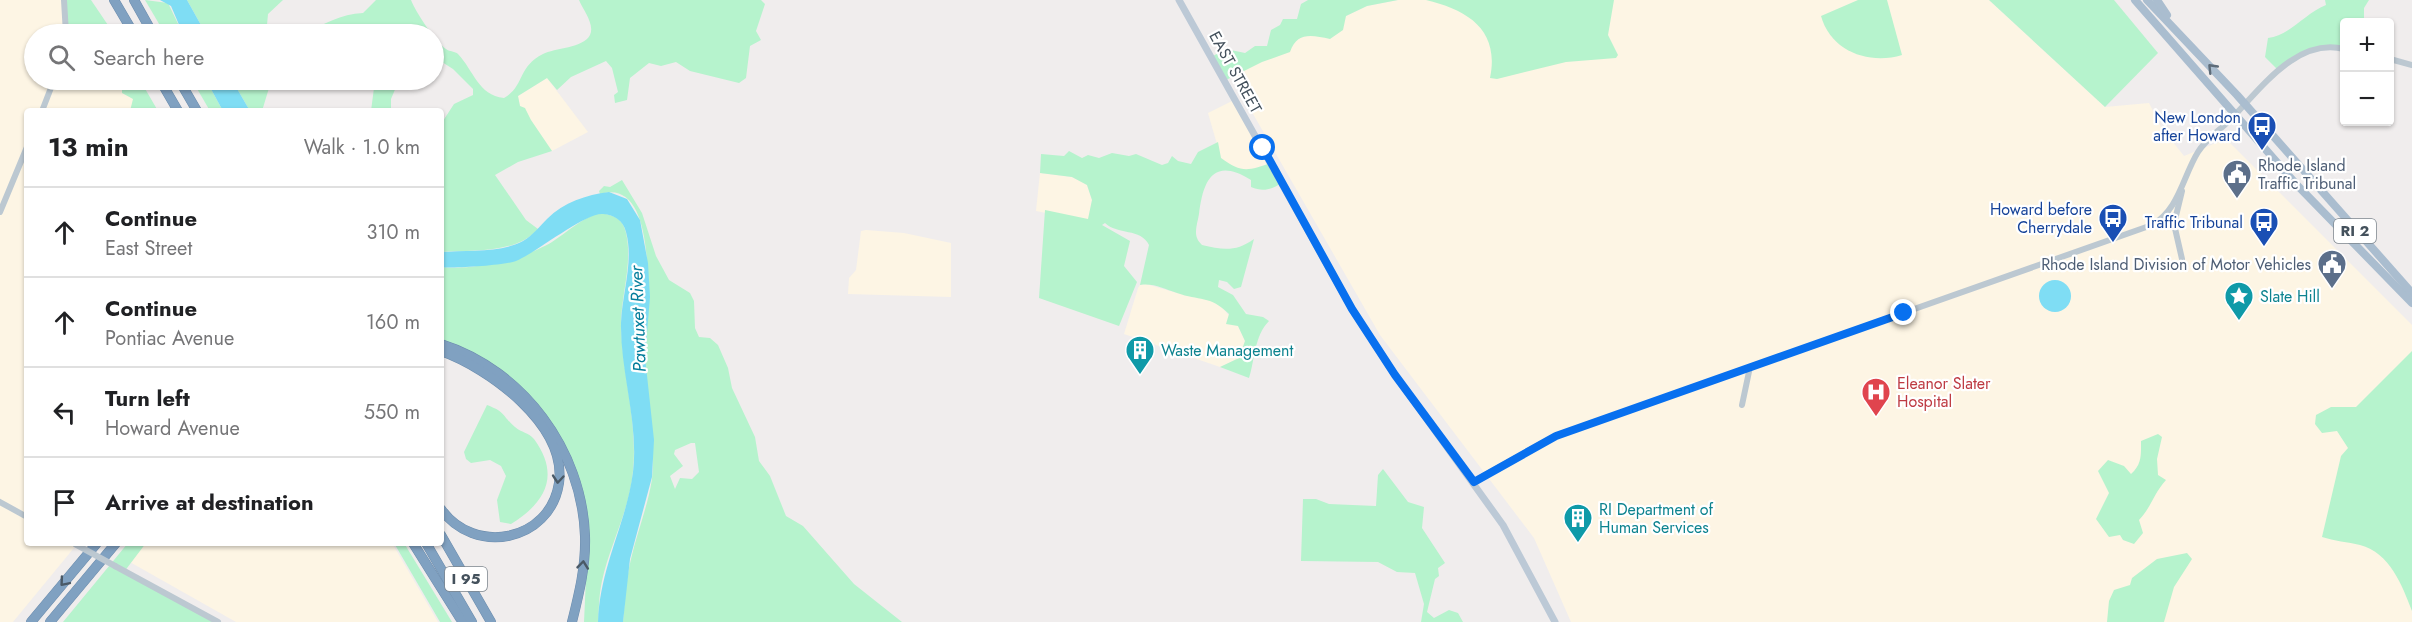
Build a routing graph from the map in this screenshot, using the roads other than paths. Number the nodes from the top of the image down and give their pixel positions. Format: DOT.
graph roads {
  1 [pos="64,0"];
  2 [pos="114,0"];
  3 [pos="134,0"];
  4 [pos="1179,0"];
  5 [pos="2135,0"];
  6 [pos="2148,0"];
  7 [pos="2157,0"];
  8 [pos="65,24"];
  9 [pos="128,24"];
  10 [pos="147,24"];
  11 [pos="2179,34"];
  12 [pos="2340,48"];
  13 [pos="2394,60"];
  14 [pos="2412,65"];
  15 [pos="50,90"];
  16 [pos="164,90"];
  17 [pos="185,90"];
  18 [pos="2244,103"];
  19 [pos="43,108"];
  20 [pos="174,108"];
  21 [pos="195,108"];
  22 [pos="2234,114"];
  23 [pos="24,154"];
  24 [pos="2183,185"];
  25 [pos="0,212"];
  26 [pos="2182,260"];
  27 [pos="2412,293"];
  28 [pos="2412,303"];
  29 [pos="444,345"];
  30 [pos="444,352"];
  31 [pos="1750,367"];
  32 [pos="1742,405"];
  33 [pos="1474,482"];
  34 [pos="0,502"];
  35 [pos="444,512"];
  36 [pos="24,515"];
  37 [pos="444,540"];
  38 [pos="78,546"];
  39 [pos="94,546"];
  40 [pos="113,546"];
  41 [pos="415,546"];
  42 [pos="428,546"];
  43 [pos="31,622"];
  44 [pos="50,622"];
  45 [pos="218,622"];
  46 [pos="465,622"];
  47 [pos="472,622"];
  48 [pos="491,622"];
  49 [pos="572,622"];
  50 [pos="1555,622"];
  1 -- 8 [label="street"];
  2 -- 9 [label="highway"];
  3 -- 10 [label="highway"];
  4 -- 33 [label="main road, EAST STREET"];
  5 -- 22 [label="main road, RI 2"];
  6 -- 11 [label="main road, RI 2"];
  7 -- 11 [label="main road"];
  18 -- 11 [label="main road, RI 2, one-way"];
  12 -- 18 [label="street"];
  13 -- 14 [label="street"];
  15 -- 19 [label="street"];
  16 -- 20 [label="highway"];
  17 -- 21 [label="highway"];
  18 -- 22 [label="street"];
  18 -- 27 [label="main road, RI 2"];
  22 -- 24 [label="street"];
  22 -- 28 [label="main road, RI 2"];
  23 -- 25 [label="street"];
  24 -- 26 [label="street"];
  24 -- 31 [label="street"];
  49 -- 29 [label="highway, one-way"];
  30 -- 35 [label="highway, one-way"];
  31 -- 32 [label="street"];
  31 -- 33 [label="street"];
  33 -- 50 [label="main road, EAST STREET"];
  34 -- 36 [label="street"];
  37 -- 48 [label="highway, I 95"];
  38 -- 45 [label="street, bridge"];
  39 -- 43 [label="highway, one-way"];
  40 -- 44 [label="highway"];
  41 -- 46 [label="highway"];
  42 -- 47 [label="highway, I 95"];
}
